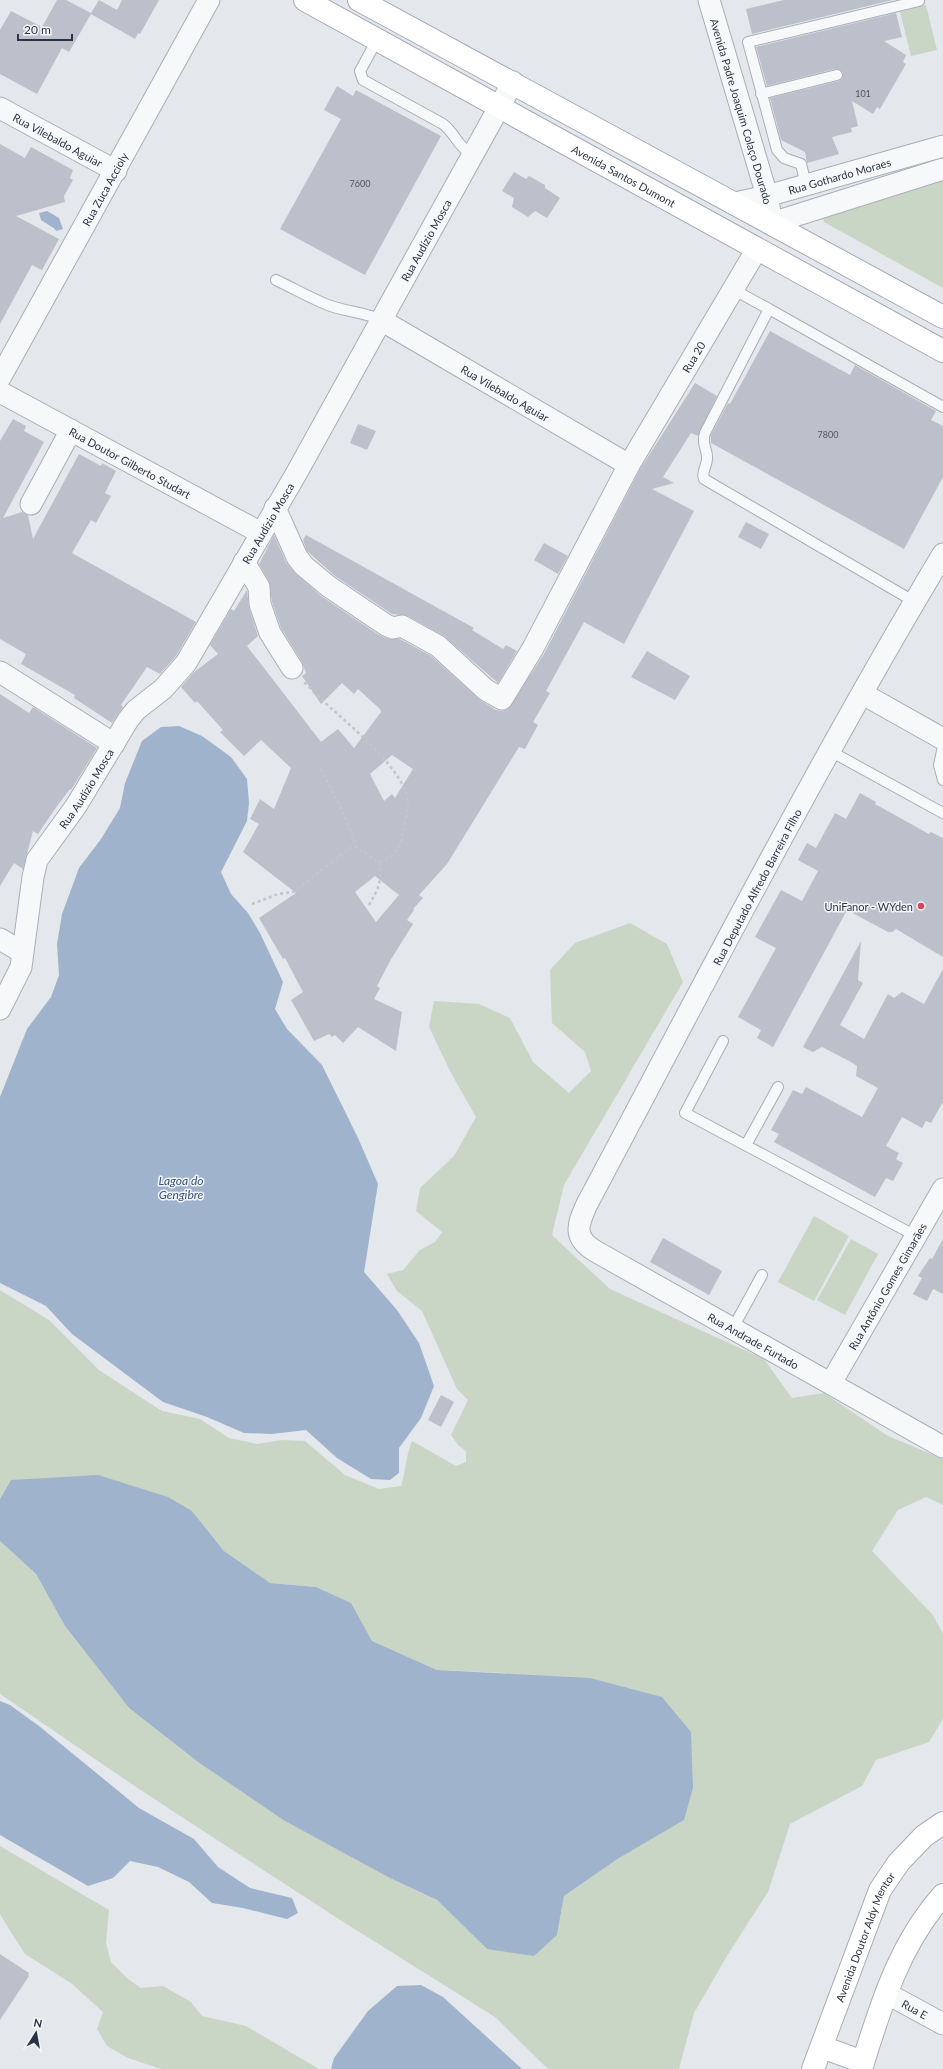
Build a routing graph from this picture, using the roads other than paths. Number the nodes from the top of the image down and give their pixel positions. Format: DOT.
graph roads {
  1 [pos="209,0"];
  2 [pos="305,0"];
  3 [pos="359,0"];
  4 [pos="919,0"];
  5 [pos="715,1"];
  6 [pos="377,40"];
  7 [pos="837,75"];
  8 [pos="513,82"];
  9 [pos="761,94"];
  10 [pos="500,107"];
  11 [pos="0,108"];
  12 [pos="943,146"];
  13 [pos="916,153"];
  14 [pos="473,156"];
  15 [pos="943,169"];
  16 [pos="116,170"];
  17 [pos="921,175"];
  18 [pos="806,185"];
  19 [pos="767,196"];
  20 [pos="735,203"];
  21 [pos="772,223"];
  22 [pos="757,249"];
  23 [pos="276,280"];
  24 [pos="734,290"];
  25 [pos="900,294"];
  26 [pos="769,309"];
  27 [pos="938,315"];
  28 [pos="381,320"];
  29 [pos="886,320"];
  30 [pos="918,337"];
  31 [pos="943,351"];
  32 [pos="0,378"];
  33 [pos="0,392"];
  34 [pos="943,407"];
  35 [pos="71,430"];
  36 [pos="629,465"];
  37 [pos="31,504"];
  38 [pos="275,508"];
  39 [pos="261,533"];
  40 [pos="943,554"];
  41 [pos="244,562"];
  42 [pos="915,602"];
  43 [pos="292,668"];
  44 [pos="0,672"];
  45 [pos="864,694"];
  46 [pos="943,739"];
  47 [pos="114,744"];
  48 [pos="943,746"];
  49 [pos="830,751"];
  50 [pos="943,780"];
  51 [pos="943,813"];
  52 [pos="0,939"];
  53 [pos="22,952"];
  54 [pos="0,1009"];
  55 [pos="723,1040"];
  56 [pos="778,1087"];
  57 [pos="746,1145"];
  58 [pos="943,1190"];
  59 [pos="578,1223"];
  60 [pos="916,1236"];
  61 [pos="762,1275"];
  62 [pos="732,1328"];
  63 [pos="831,1383"];
  64 [pos="943,1447"];
  65 [pos="941,1821"];
  66 [pos="943,1896"];
  67 [pos="886,1993"];
  68 [pos="943,2024"];
  69 [pos="822,2047"];
  70 [pos="862,2066"];
  71 [pos="813,2069"];
  1 -- 16 [label="street, Rua Zuca Accioly"];
  2 -- 6 [label="main road, Avenida Santos Dumont"];
  3 -- 8 [label="main road"];
  4 -- 9 [label="lane"];
  5 -- 19 [label="street, Avenida Padre Joaquim Colaço Dourado"];
  6 -- 10 [label="main road, Avenida Santos Dumont"];
  6 -- 14 [label="lane"];
  7 -- 9 [label="lane"];
  8 -- 10 [label="street, Rua Audízio Mosca"];
  8 -- 20 [label="main road"];
  9 -- 18 [label="lane"];
  10 -- 14 [label="street, Rua Audízio Mosca"];
  10 -- 22 [label="main road, Avenida Santos Dumont"];
  11 -- 16 [label="street, Rua Vilebaldo Aguiar"];
  12 -- 13 [label="street, Rua Gothardo Moraes"];
  13 -- 17 [label="street"];
  13 -- 18 [label="street, Rua Gothardo Moraes"];
  14 -- 28 [label="street, Rua Audízio Mosca"];
  15 -- 17 [label="street"];
  16 -- 32 [label="street, Rua Zuca Accioly"];
  17 -- 21 [label="street"];
  18 -- 19 [label="street, Rua Gothardo Moraes"];
  19 -- 20 [label="street, Rua Gothardo Moraes"];
  19 -- 21 [label="street, Avenida Padre Joaquim Colaço Dourado"];
  20 -- 21 [label="main road"];
  21 -- 25 [label="main road"];
  22 -- 24 [label="street, Rua 20"];
  22 -- 29 [label="main road, Avenida Santos Dumont"];
  23 -- 28 [label="lane"];
  24 -- 26 [label="lane"];
  24 -- 36 [label="street, Rua 20"];
  25 -- 27 [label="main road"];
  25 -- 29 [label="main road"];
  26 -- 34 [label="lane"];
  26 -- 42 [label="lane"];
  27 -- 30 [label="main road"];
  28 -- 36 [label="street, Rua Vilebaldo Aguiar"];
  28 -- 38 [label="street, Rua Audízio Mosca"];
  29 -- 30 [label="main road, Avenida Santos Dumont"];
  30 -- 31 [label="main road, Avenida Santos Dumont"];
  33 -- 35 [label="street, Rua Doutor Gilberto Studart"];
  35 -- 37 [label="street"];
  35 -- 39 [label="street, Rua Doutor Gilberto Studart"];
  36 -- 38 [label="street, Rua 20"];
  38 -- 39 [label="street, Rua Audízio Mosca"];
  39 -- 41 [label="street, Rua Audízio Mosca"];
  40 -- 42 [label="street, Rua Deputado Alfredo Barreira Filho"];
  41 -- 43 [label="street"];
  41 -- 47 [label="street, Rua Audízio Mosca"];
  42 -- 45 [label="street, Rua Deputado Alfredo Barreira Filho"];
  44 -- 47 [label="street"];
  45 -- 46 [label="street"];
  45 -- 49 [label="street, Rua Deputado Alfredo Barreira Filho"];
  47 -- 53 [label="street, Rua Audízio Mosca"];
  48 -- 50 [label="lane"];
  49 -- 51 [label="lane"];
  49 -- 59 [label="street, Rua Deputado Alfredo Barreira Filho"];
  52 -- 53 [label="street"];
  53 -- 54 [label="street"];
  55 -- 57 [label="lane"];
  56 -- 57 [label="lane"];
  57 -- 60 [label="lane"];
  58 -- 60 [label="street, Rua Antônio Gomes Gimarães"];
  59 -- 62 [label="street, Rua Andrade Furtado"];
  60 -- 63 [label="street, Rua Antônio Gomes Gimarães"];
  61 -- 62 [label="lane"];
  62 -- 63 [label="street, Rua Andrade Furtado"];
  63 -- 64 [label="street, Rua Andrade Furtado"];
  65 -- 69 [label="main road, Avenida Doutor Aldy Mentor"];
  66 -- 67 [label="main road"];
  67 -- 68 [label="street, Rua E"];
  67 -- 70 [label="main road"];
  69 -- 70 [label="main road"];
  69 -- 71 [label="main road, Avenida Doutor Aldy Mentor"];
}
